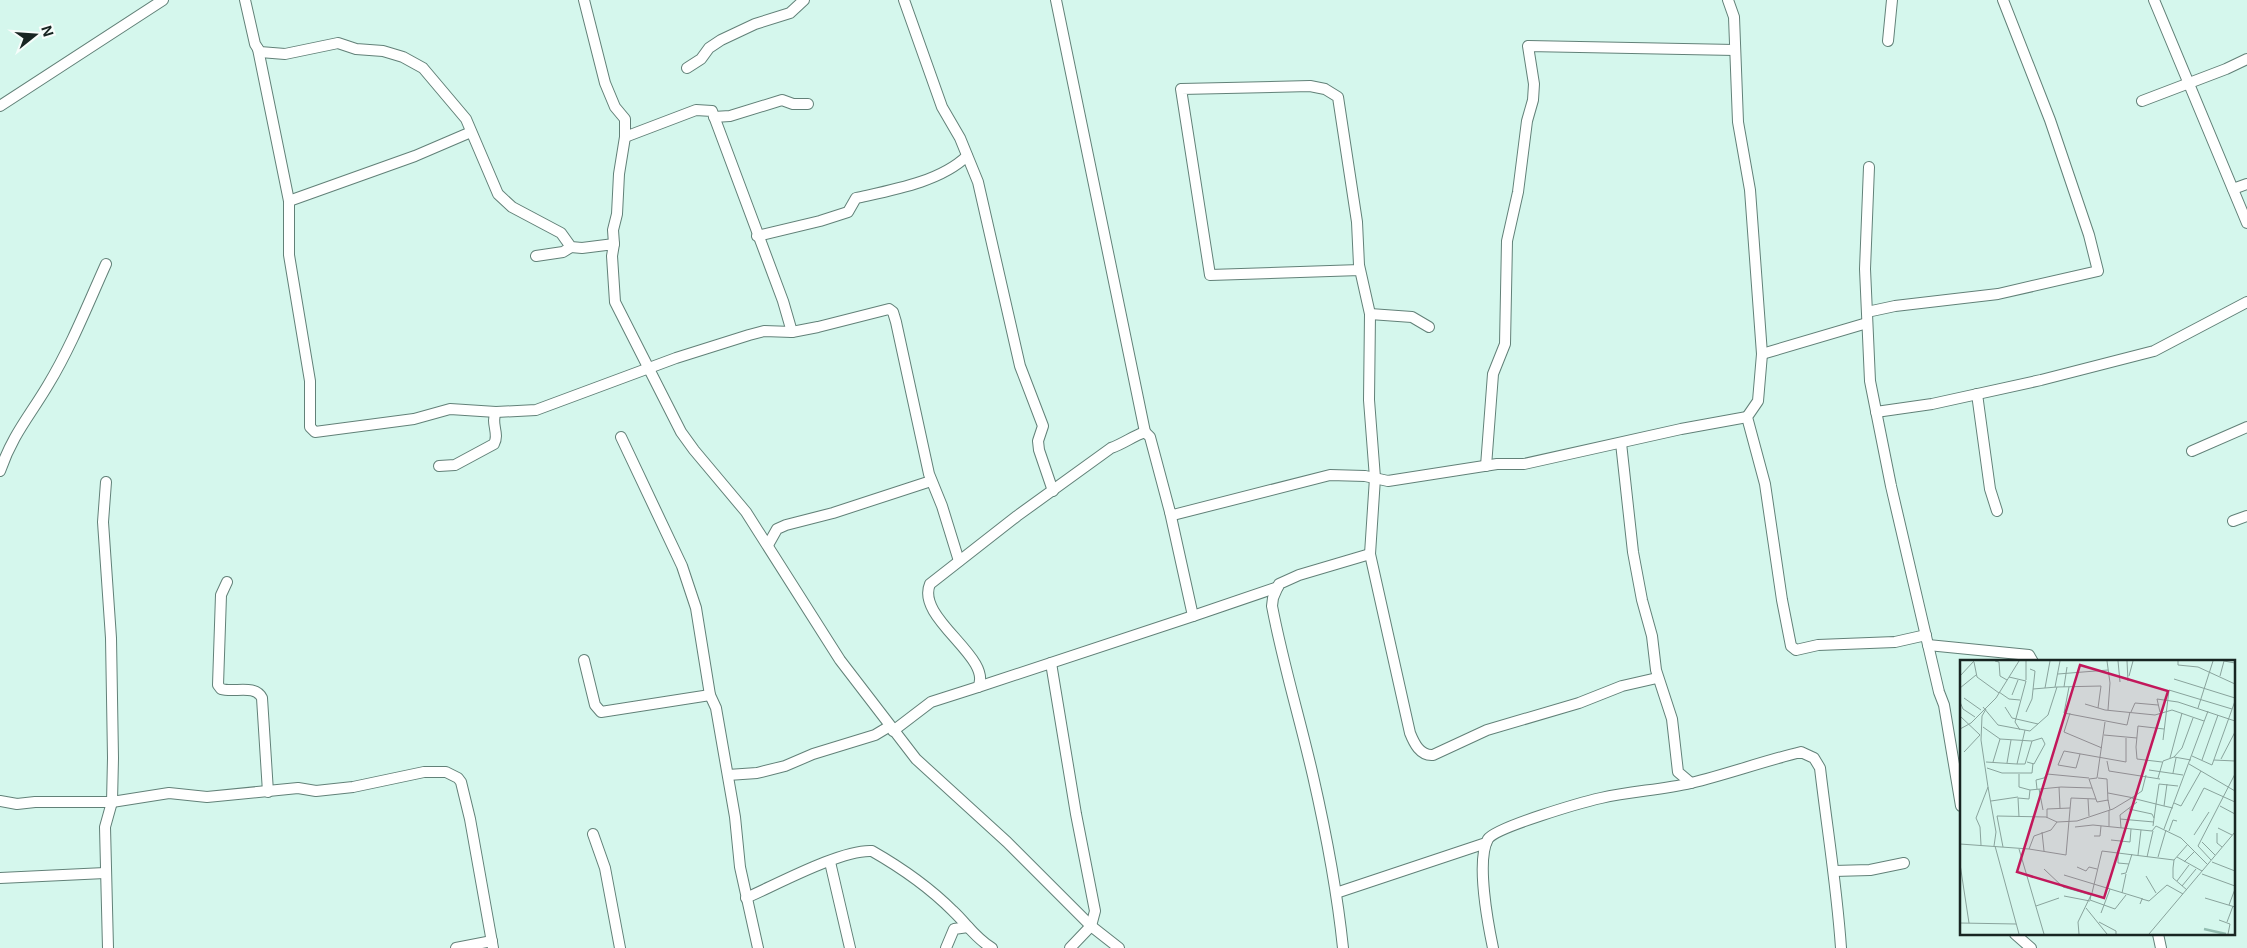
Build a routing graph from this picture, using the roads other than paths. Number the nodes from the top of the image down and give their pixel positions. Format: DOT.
graph roads {
  1 [pos="162,0"];
  2 [pos="245,0"];
  3 [pos="584,0"];
  4 [pos="804,0"];
  5 [pos="904,0"];
  6 [pos="1056,0"];
  7 [pos="1728,0"];
  8 [pos="1892,0"];
  9 [pos="2003,0"];
  10 [pos="2154,0"];
  11 [pos="1888,41"];
  12 [pos="258,50"];
  13 [pos="1735,50"];
  14 [pos="2247,59"];
  15 [pos="687,68"];
  16 [pos="2190,83"];
  17 [pos="2142,100"];
  18 [pos="808,104"];
  19 [pos="0,106"];
  20 [pos="714,117"];
  21 [pos="471,132"];
  22 [pos="625,137"];
  23 [pos="967,156"];
  24 [pos="1869,167"];
  25 [pos="2247,184"];
  26 [pos="2233,189"];
  27 [pos="290,201"];
  28 [pos="2247,223"];
  29 [pos="757,236"];
  30 [pos="614,244"];
  31 [pos="571,246"];
  32 [pos="536,256"];
  33 [pos="106,264"];
  34 [pos="1360,270"];
  35 [pos="2247,302"];
  36 [pos="1867,312"];
  37 [pos="1370,314"];
  38 [pos="1867,323"];
  39 [pos="1429,327"];
  40 [pos="792,332"];
  41 [pos="1762,354"];
  42 [pos="650,369"];
  43 [pos="1977,394"];
  44 [pos="496,412"];
  45 [pos="1876,412"];
  46 [pos="1747,418"];
  47 [pos="2247,427"];
  48 [pos="1145,432"];
  49 [pos="621,438"];
  50 [pos="1621,443"];
  51 [pos="2192,451"];
  52 [pos="439,466"];
  53 [pos="1486,466"];
  54 [pos="0,471"];
  55 [pos="1375,478"];
  56 [pos="931,481"];
  57 [pos="106,482"];
  58 [pos="1052,491"];
  59 [pos="1997,511"];
  60 [pos="1170,512"];
  61 [pos="2247,516"];
  62 [pos="2232,521"];
  63 [pos="768,544"];
  64 [pos="1370,554"];
  65 [pos="958,561"];
  66 [pos="226,582"];
  67 [pos="1278,587"];
  68 [pos="1193,616"];
  69 [pos="1927,640"];
  70 [pos="584,660"];
  71 [pos="2032,660"];
  72 [pos="1051,663"];
  73 [pos="1658,678"];
  74 [pos="978,687"];
  75 [pos="710,695"];
  76 [pos="892,729"];
  77 [pos="1678,772"];
  78 [pos="728,775"];
  79 [pos="1691,783"];
  80 [pos="1658,788"];
  81 [pos="268,792"];
  82 [pos="1960,800"];
  83 [pos="0,801"];
  84 [pos="112,802"];
  85 [pos="593,834"];
  86 [pos="1486,843"];
  87 [pos="830,862"];
  88 [pos="1904,863"];
  89 [pos="1834,871"];
  90 [pos="105,873"];
  91 [pos="0,878"];
  92 [pos="1336,894"];
  93 [pos="746,898"];
  94 [pos="1080,914"];
  95 [pos="1091,926"];
  96 [pos="968,927"];
  97 [pos="2017,936"];
  98 [pos="1080,938"];
  99 [pos="492,945"];
  100 [pos="108,948"];
  101 [pos="456,948"];
  102 [pos="620,948"];
  103 [pos="758,948"];
  104 [pos="850,948"];
  105 [pos="946,948"];
  106 [pos="992,948"];
  107 [pos="1070,948"];
  108 [pos="1119,948"];
  109 [pos="1342,948"];
  110 [pos="1493,948"];
  111 [pos="1840,948"];
  112 [pos="2031,948"];
  1 -- 19 [label="street"];
  2 -- 12 [label="street"];
  3 -- 22 [label="street"];
  4 -- 15 [label="street"];
  5 -- 23 [label="street"];
  6 -- 48 [label="street"];
  7 -- 13 [label="street"];
  8 -- 11 [label="street"];
  9 -- 36 [label="street"];
  10 -- 16 [label="street"];
  12 -- 21 [label="street"];
  12 -- 27 [label="street"];
  13 -- 41 [label="street"];
  13 -- 53 [label="street"];
  14 -- 16 [label="street"];
  16 -- 17 [label="street"];
  16 -- 26 [label="street"];
  18 -- 20 [label="street"];
  20 -- 22 [label="street"];
  20 -- 29 [label="street"];
  21 -- 27 [label="street"];
  21 -- 31 [label="street"];
  22 -- 30 [label="street"];
  23 -- 29 [label="street"];
  23 -- 58 [label="street"];
  24 -- 36 [label="street"];
  25 -- 26 [label="street"];
  26 -- 28 [label="street"];
  27 -- 44 [label="street"];
  29 -- 40 [label="street"];
  30 -- 31 [label="street"];
  30 -- 42 [label="street"];
  31 -- 32 [label="street"];
  33 -- 54 [label="street"];
  34 -- 34 [label="street"];
  34 -- 37 [label="street"];
  35 -- 43 [label="street"];
  36 -- 38 [label="street"];
  37 -- 39 [label="street"];
  37 -- 55 [label="street"];
  38 -- 41 [label="street"];
  38 -- 45 [label="street"];
  40 -- 42 [label="street"];
  40 -- 56 [label="street"];
  41 -- 46 [label="street"];
  42 -- 44 [label="street"];
  42 -- 63 [label="street"];
  43 -- 45 [label="street"];
  43 -- 59 [label="street"];
  44 -- 52 [label="street"];
  45 -- 69 [label="street"];
  46 -- 50 [label="street"];
  46 -- 69 [label="street"];
  47 -- 51 [label="street"];
  48 -- 58 [label="street"];
  48 -- 60 [label="street"];
  49 -- 75 [label="street"];
  50 -- 53 [label="street"];
  50 -- 73 [label="street"];
  53 -- 55 [label="street"];
  55 -- 60 [label="street"];
  55 -- 64 [label="street"];
  56 -- 63 [label="street"];
  56 -- 65 [label="street"];
  57 -- 84 [label="street"];
  58 -- 65 [label="street"];
  60 -- 68 [label="street"];
  61 -- 62 [label="street"];
  63 -- 76 [label="street"];
  64 -- 67 [label="street"];
  64 -- 73 [label="street"];
  65 -- 74 [label="street"];
  66 -- 81 [label="street"];
  67 -- 68 [label="street"];
  67 -- 92 [label="street"];
  68 -- 72 [label="street"];
  69 -- 71 [label="street"];
  69 -- 82 [label="street"];
  70 -- 75 [label="street"];
  72 -- 74 [label="street"];
  72 -- 95 [label="street"];
  73 -- 77 [label="street"];
  74 -- 76 [label="street"];
  75 -- 78 [label="street"];
  76 -- 78 [label="street"];
  76 -- 94 [label="street"];
  77 -- 79 [label="street"];
  77 -- 80 [label="street"];
  78 -- 93 [label="street"];
  79 -- 80 [label="street"];
  79 -- 89 [label="street"];
  80 -- 86 [label="street"];
  81 -- 84 [label="street"];
  81 -- 99 [label="street"];
  83 -- 84 [label="street"];
  84 -- 90 [label="street"];
  85 -- 102 [label="street"];
  86 -- 92 [label="street"];
  86 -- 110 [label="street"];
  87 -- 93 [label="street"];
  87 -- 96 [label="street"];
  87 -- 104 [label="street"];
  88 -- 89 [label="street"];
  89 -- 111 [label="street"];
  90 -- 91 [label="street"];
  90 -- 100 [label="street"];
  92 -- 109 [label="street"];
  93 -- 103 [label="street"];
  94 -- 95 [label="street"];
  94 -- 98 [label="street"];
  95 -- 98 [label="street"];
  95 -- 108 [label="street"];
  96 -- 105 [label="street"];
  96 -- 106 [label="street"];
  97 -- 112 [label="street"];
  98 -- 107 [label="street"];
  99 -- 101 [label="street"];
}
